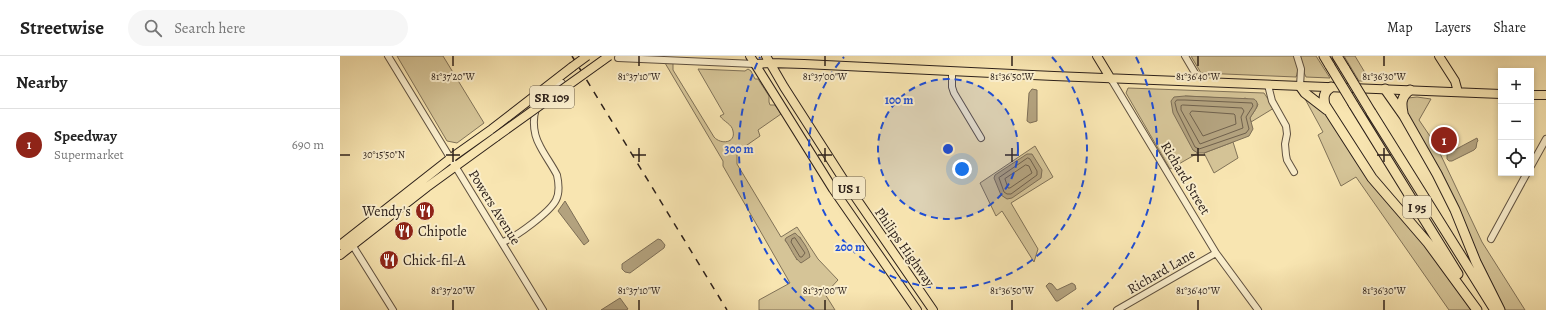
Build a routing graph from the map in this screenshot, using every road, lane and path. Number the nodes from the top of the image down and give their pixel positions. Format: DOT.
graph roads {
  1 [pos="388,56"];
  2 [pos="587,56"];
  3 [pos="609,56"];
  4 [pos="750,56"];
  5 [pos="1097,56"];
  6 [pos="1186,56"];
  7 [pos="1297,56"];
  8 [pos="1324,56"];
  9 [pos="1337,56"];
  10 [pos="1439,56"];
  11 [pos="618,58"];
  12 [pos="768,59"];
  13 [pos="755,64"];
  14 [pos="952,71"];
  15 [pos="1111,79"];
  16 [pos="1196,82"];
  17 [pos="562,83"];
  18 [pos="1268,85"];
  19 [pos="1300,86"];
  20 [pos="1331,87"];
  21 [pos="1385,89"];
  22 [pos="1410,90"];
  23 [pos="1458,92"];
  24 [pos="1498,94"];
  25 [pos="1534,95"];
  26 [pos="1546,95"];
  27 [pos="1328,111"];
  28 [pos="1404,116"];
  29 [pos="980,138"];
  30 [pos="1546,139"];
  31 [pos="450,158"];
  32 [pos="1534,161"];
  33 [pos="455,166"];
  34 [pos="1294,172"];
  35 [pos="1525,176"];
  36 [pos="864,211"];
  37 [pos="853,218"];
  38 [pos="359,230"];
  39 [pos="1491,239"];
  40 [pos="503,242"];
  41 [pos="340,245"];
  42 [pos="353,246"];
  43 [pos="1216,253"];
  44 [pos="340,255"];
  45 [pos="393,310"];
  46 [pos="543,310"];
  47 [pos="916,310"];
  48 [pos="933,310"];
  49 [pos="1118,310"];
  50 [pos="1258,310"];
  51 [pos="1477,310"];
  52 [pos="1481,310"];
  53 [pos="1495,310"];
  54 [pos="1500,310"];
  1 -- 31 [label="street, Powers Avenue"];
  2 -- 31 [label="main road, SR 109, bridge"];
  3 -- 33 [label="main road, SR 109, bridge"];
  4 -- 13 [label="main road, Philips Highway / US 1"];
  5 -- 15 [label="main road, Richard Street"];
  6 -- 16 [label="street"];
  7 -- 19 [label="street"];
  8 -- 52 [label="highway, I 95, bridge"];
  9 -- 53 [label="highway, I 95, bridge"];
  10 -- 23 [label="main road"];
  11 -- 13 [label="street"];
  12 -- 13 [label="main road"];
  12 -- 14 [label="main road"];
  12 -- 36 [label="main road, Philips Highway / US 1"];
  13 -- 37 [label="main road, Philips Highway / US 1"];
  14 -- 15 [label="main road"];
  14 -- 29 [label="street"];
  15 -- 16 [label="main road"];
  15 -- 43 [label="street, Richard Street"];
  16 -- 18 [label="main road"];
  17 -- 40 [label="street"];
  18 -- 19 [label="main road"];
  18 -- 34 [label="street"];
  19 -- 20 [label="main road"];
  19 -- 27 [label="highway"];
  20 -- 21 [label="main road"];
  20 -- 27 [label="highway"];
  21 -- 22 [label="main road"];
  21 -- 28 [label="highway"];
  22 -- 23 [label="main road"];
  22 -- 28 [label="highway"];
  23 -- 24 [label="main road"];
  25 -- 26 [label="main road"];
  27 -- 51 [label="highway"];
  28 -- 54 [label="highway"];
  30 -- 32 [label="street"];
  31 -- 33 [label="street, Powers Avenue"];
  31 -- 38 [label="main road, SR 109"];
  33 -- 40 [label="street, Powers Avenue"];
  33 -- 42 [label="main road, SR 109"];
  35 -- 39 [label="street"];
  36 -- 37 [label="main road"];
  36 -- 48 [label="main road, Philips Highway / US 1"];
  37 -- 47 [label="main road, Philips Highway / US 1"];
  38 -- 41 [label="main road, SR 109"];
  38 -- 42 [label="main road"];
  40 -- 46 [label="street, Powers Avenue"];
  42 -- 44 [label="main road, SR 109"];
  42 -- 45 [label="street"];
  43 -- 49 [label="street, Richard Lane"];
  43 -- 50 [label="street, Richard Street"];
}
